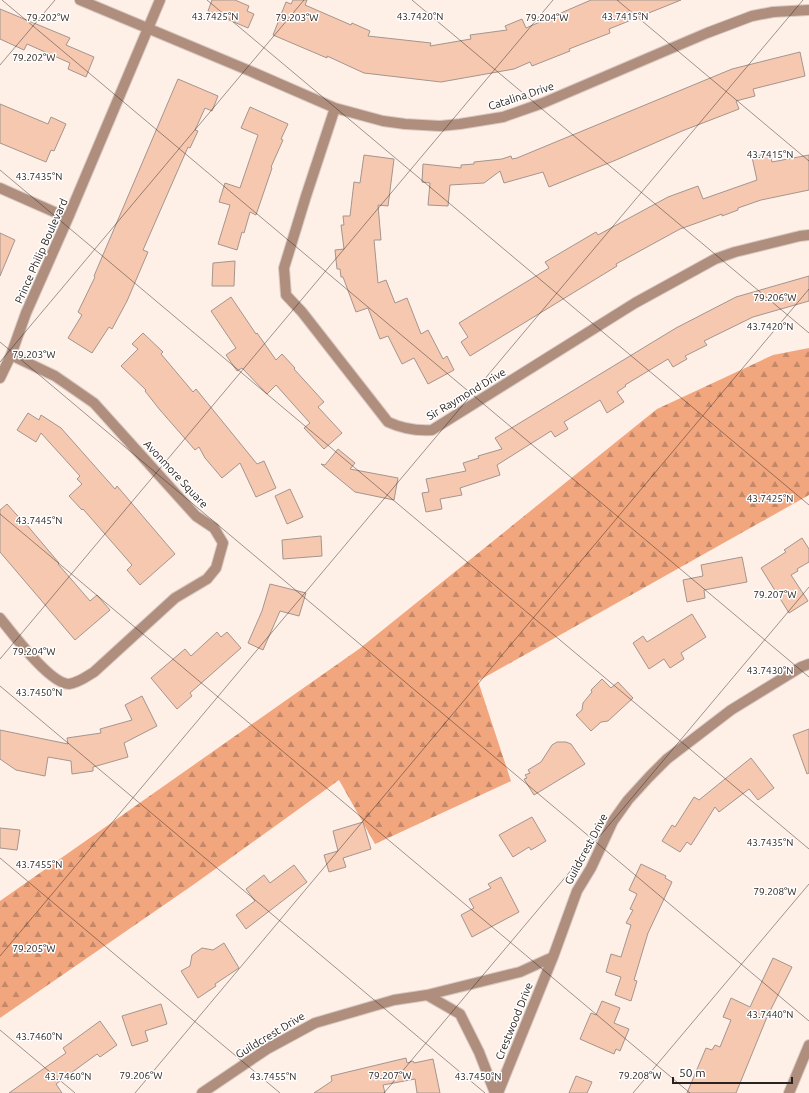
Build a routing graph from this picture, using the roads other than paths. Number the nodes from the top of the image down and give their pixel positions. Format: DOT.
graph roads {
  1 [pos="80,0"];
  2 [pos="160,0"];
  3 [pos="809,10"];
  4 [pos="148,28"];
  5 [pos="335,108"];
  6 [pos="0,188"];
  7 [pos="68,218"];
  8 [pos="809,235"];
  9 [pos="11,355"];
  10 [pos="0,378"];
  11 [pos="0,618"];
  12 [pos="809,664"];
  13 [pos="553,957"];
  14 [pos="427,995"];
  15 [pos="809,1045"];
  16 [pos="202,1093"];
  17 [pos="495,1093"];
  18 [pos="498,1093"];
  19 [pos="789,1093"];
  1 -- 4 [label="street, Catalina Drive"];
  2 -- 4 [label="street, Prince Philip Boulevard"];
  3 -- 5 [label="street, Catalina Drive"];
  4 -- 5 [label="street, Catalina Drive"];
  4 -- 7 [label="street, Prince Philip Boulevard"];
  5 -- 8 [label="street, Sir Raymond Drive"];
  6 -- 7 [label="street"];
  7 -- 9 [label="street, Prince Philip Boulevard"];
  9 -- 10 [label="street, Prince Philip Boulevard"];
  9 -- 11 [label="street, Avonmore Square"];
  12 -- 13 [label="street, Guildcrest Drive"];
  13 -- 14 [label="street, Guildcrest Drive"];
  13 -- 18 [label="street, Crestwood Drive"];
  14 -- 16 [label="street, Guildcrest Drive"];
  14 -- 17 [label="street"];
  15 -- 19 [label="street"];
}
